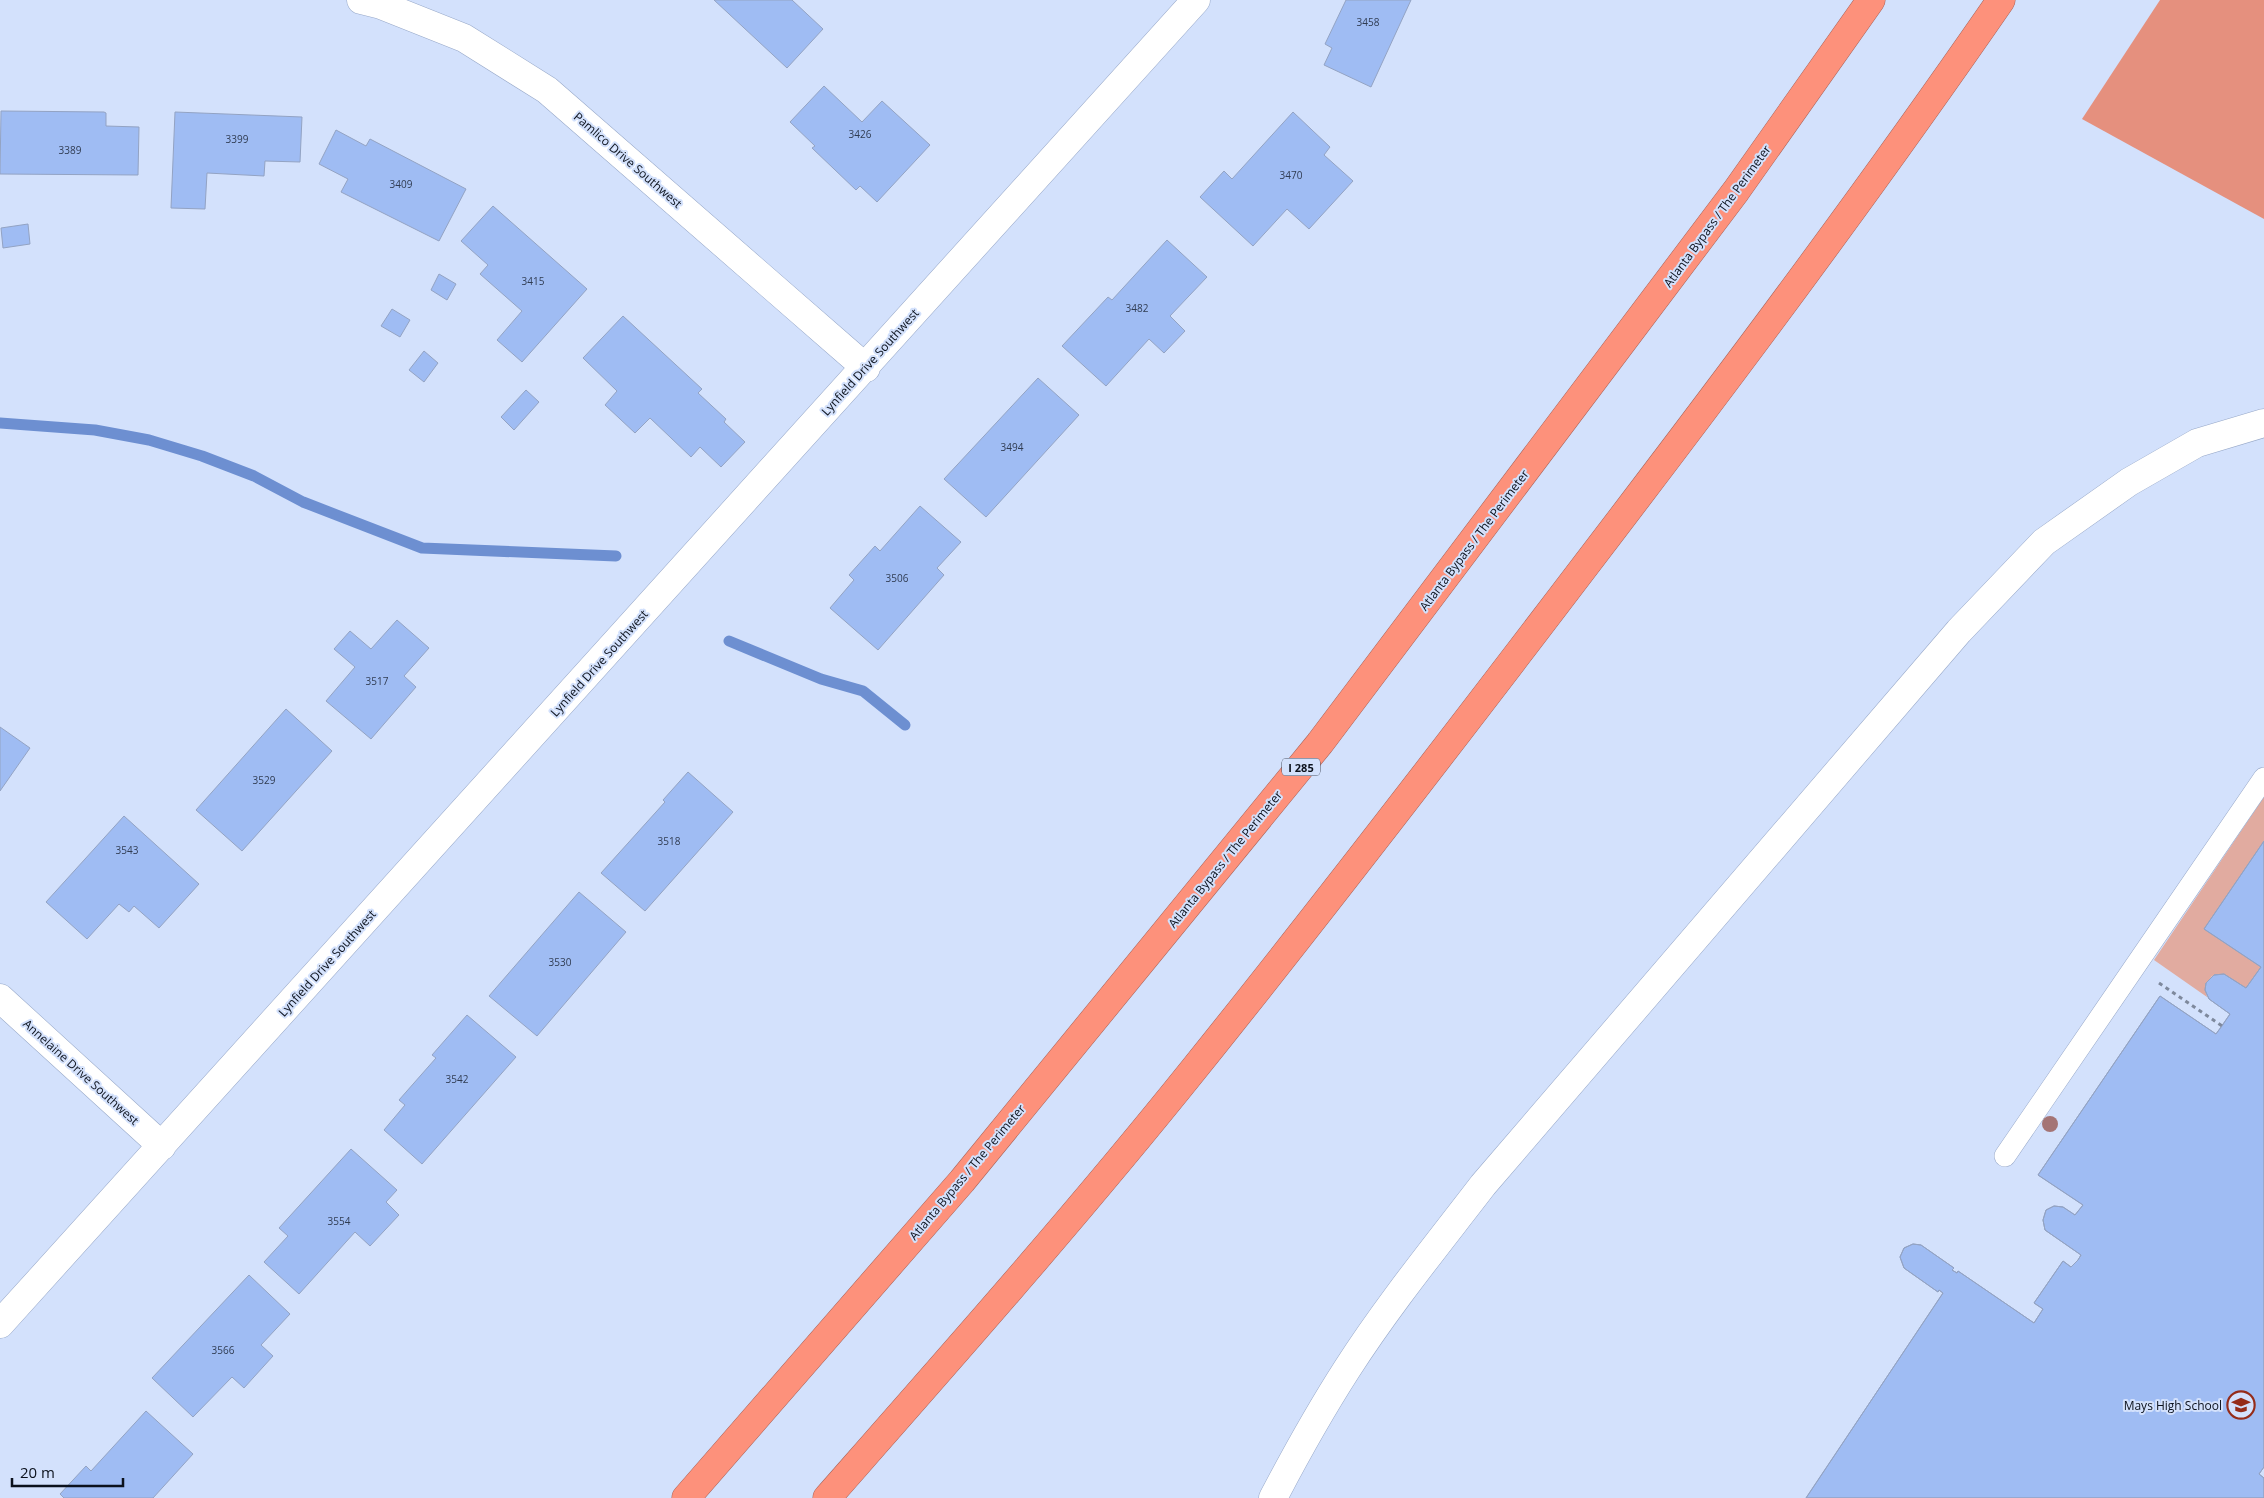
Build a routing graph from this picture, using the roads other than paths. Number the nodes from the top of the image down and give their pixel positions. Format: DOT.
graph roads {
  1 [pos="361,0"];
  2 [pos="1196,0"];
  3 [pos="1871,0"];
  4 [pos="2001,0"];
  5 [pos="866,368"];
  6 [pos="2264,422"];
  7 [pos="2264,778"];
  8 [pos="0,998"];
  9 [pos="162,1146"];
  10 [pos="2005,1156"];
  11 [pos="0,1324"];
  12 [pos="686,1498"];
  13 [pos="827,1498"];
  14 [pos="1272,1498"];
  1 -- 5 [label="street, Pamlico Drive Southwest"];
  2 -- 5 [label="street, Lynfield Drive Southwest"];
  3 -- 12 [label="highway, Atlanta Bypass / The Perimeter / I 285"];
  4 -- 13 [label="highway"];
  5 -- 9 [label="street, Lynfield Drive Southwest"];
  6 -- 14 [label="street"];
  7 -- 10 [label="lane"];
  8 -- 9 [label="street, Annelaine Drive Southwest"];
  9 -- 11 [label="street, Lynfield Drive Southwest"];
}
